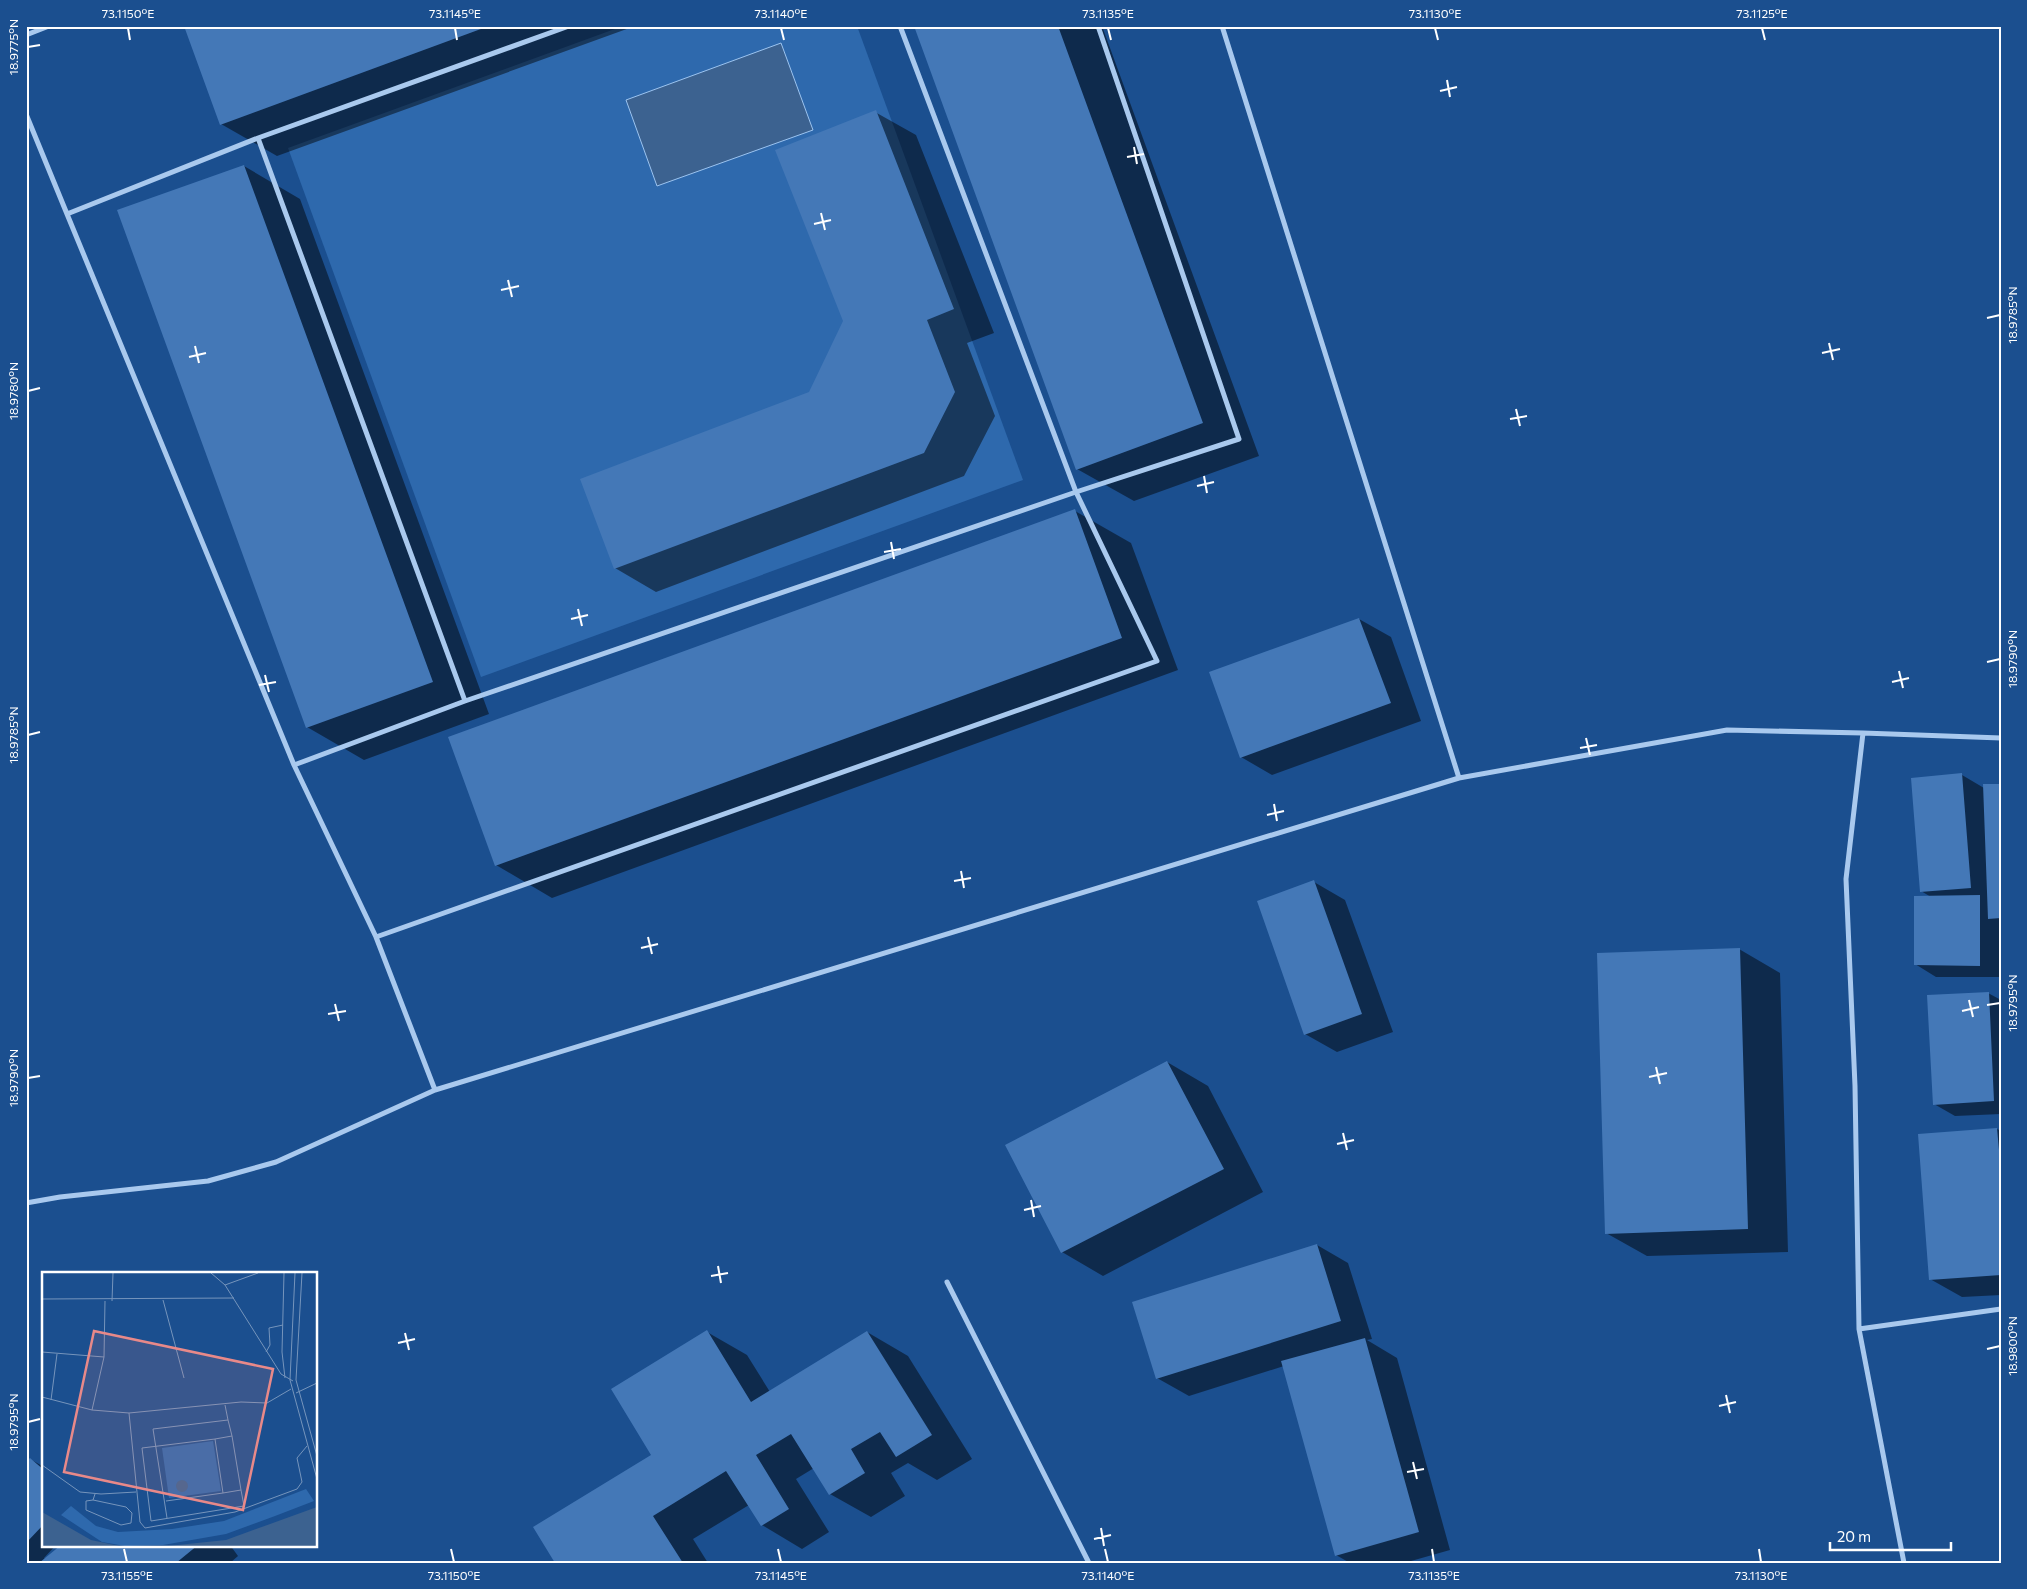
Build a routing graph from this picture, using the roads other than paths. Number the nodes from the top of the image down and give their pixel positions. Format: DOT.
graph roads {
  1 [pos="49,26"];
  2 [pos="569,26"];
  3 [pos="900,26"];
  4 [pos="1098,26"];
  5 [pos="1222,26"];
  6 [pos="26,35"];
  7 [pos="26,114"];
  8 [pos="258,138"];
  9 [pos="66,214"];
  10 [pos="1076,492"];
  11 [pos="465,701"];
  12 [pos="1863,734"];
  13 [pos="2001,738"];
  14 [pos="294,765"];
  15 [pos="1459,778"];
  16 [pos="376,937"];
  17 [pos="435,1090"];
  18 [pos="26,1203"];
  19 [pos="947,1282"];
  20 [pos="2001,1309"];
  21 [pos="1859,1329"];
  22 [pos="1089,1563"];
  23 [pos="1904,1563"];
  1 -- 6 [label="street"];
  2 -- 8 [label="street"];
  3 -- 10 [label="street"];
  4 -- 10 [label="street"];
  5 -- 15 [label="street"];
  7 -- 9 [label="street"];
  8 -- 9 [label="street"];
  8 -- 11 [label="street"];
  9 -- 14 [label="street"];
  10 -- 11 [label="street"];
  10 -- 16 [label="street"];
  11 -- 14 [label="street"];
  12 -- 13 [label="street"];
  12 -- 15 [label="street"];
  12 -- 21 [label="street"];
  14 -- 16 [label="street"];
  15 -- 17 [label="street"];
  16 -- 17 [label="street"];
  17 -- 18 [label="street"];
  19 -- 22 [label="street"];
  20 -- 21 [label="street"];
  21 -- 23 [label="street"];
}
